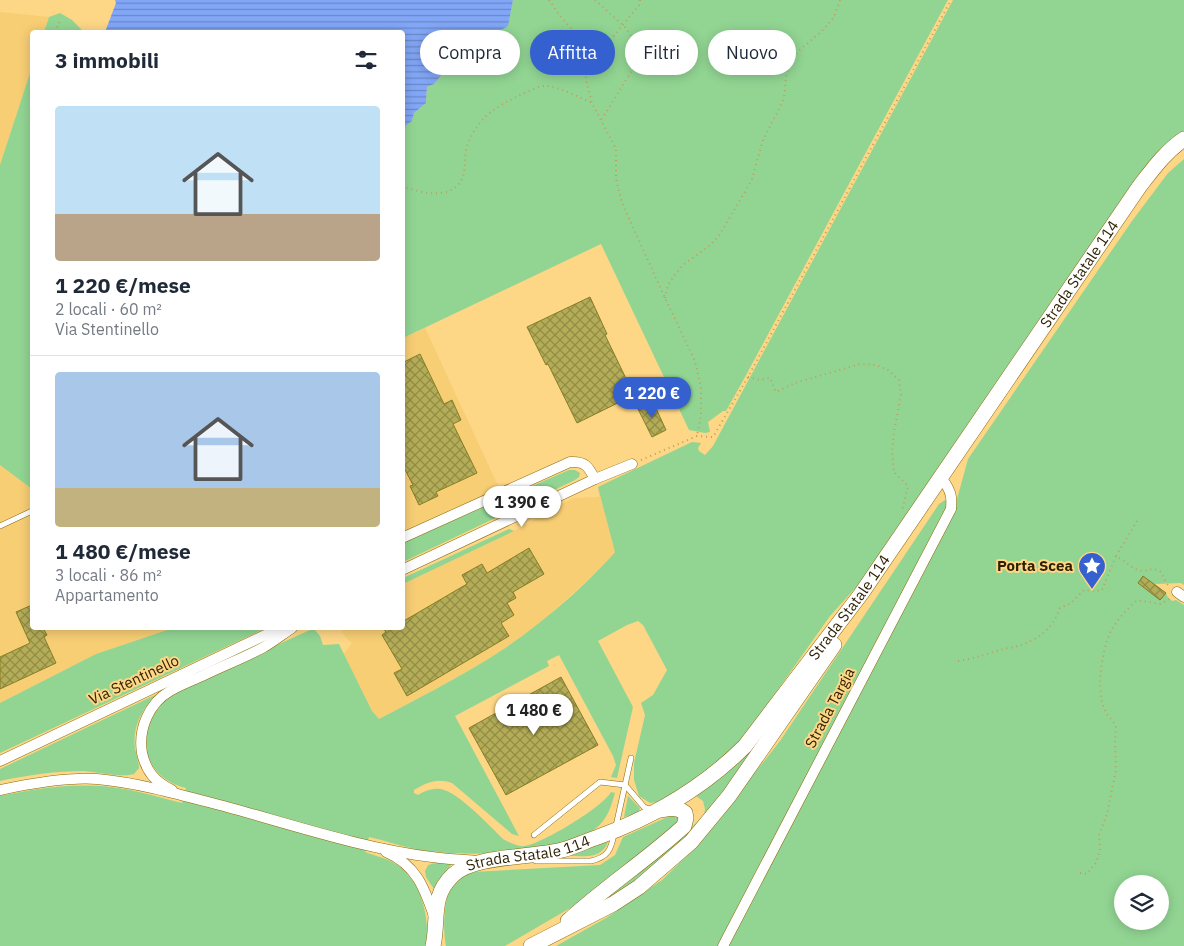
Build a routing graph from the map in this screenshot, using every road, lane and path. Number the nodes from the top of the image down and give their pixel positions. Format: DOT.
graph roads {
  1 [pos="549,0"];
  2 [pos="595,0"];
  3 [pos="640,0"];
  4 [pos="840,0"];
  5 [pos="951,0"];
  6 [pos="60,21"];
  7 [pos="621,25"];
  8 [pos="56,30"];
  9 [pos="572,30"];
  10 [pos="615,33"];
  11 [pos="585,75"];
  12 [pos="592,103"];
  13 [pos="602,119"];
  14 [pos="1184,140"];
  15 [pos="1184,152"];
  16 [pos="405,187"];
  17 [pos="665,298"];
  18 [pos="748,377"];
  19 [pos="697,436"];
  20 [pos="632,464"];
  21 [pos="595,480"];
  22 [pos="945,483"];
  23 [pos="30,512"];
  24 [pos="1137,521"];
  25 [pos="0,526"];
  26 [pos="901,534"];
  27 [pos="405,537"];
  28 [pos="1116,556"];
  29 [pos="405,569"];
  30 [pos="1180,594"];
  31 [pos="276,630"];
  32 [pos="289,630"];
  33 [pos="958,661"];
  34 [pos="631,758"];
  35 [pos="0,760"];
  36 [pos="626,785"];
  37 [pos="0,790"];
  38 [pos="184,796"];
  39 [pos="660,810"];
  40 [pos="615,831"];
  41 [pos="534,835"];
  42 [pos="366,844"];
  43 [pos="488,861"];
  44 [pos="1080,873"];
  45 [pos="552,935"];
  46 [pos="436,936"];
  47 [pos="531,946"];
  48 [pos="723,946"];
  1 -- 9 [label="path"];
  2 -- 7 [label="path"];
  3 -- 7 [label="path"];
  4 -- 17 [label="path"];
  5 -- 18 [label="path"];
  6 -- 8 [label="path"];
  7 -- 10 [label="path"];
  7 -- 13 [label="path"];
  11 -- 12 [label="path"];
  12 -- 13 [label="path"];
  12 -- 16 [label="path"];
  13 -- 17 [label="path"];
  14 -- 26 [label="main road, Strada Statale 114"];
  15 -- 22 [label="main road, Strada Statale 114"];
  17 -- 19 [label="path"];
  18 -- 19 [label="path"];
  18 -- 26 [label="path"];
  19 -- 20 [label="path"];
  20 -- 21 [label="street"];
  21 -- 27 [label="street"];
  21 -- 29 [label="street"];
  22 -- 45 [label="main road, Strada Statale 114"];
  22 -- 48 [label="street, Strada Targia"];
  23 -- 25 [label="lane"];
  24 -- 28 [label="path"];
  26 -- 39 [label="main road, Strada Statale 114"];
  28 -- 30 [label="path"];
  28 -- 33 [label="path"];
  30 -- 44 [label="path"];
  31 -- 35 [label="street, Via Stentinello"];
  32 -- 38 [label="street"];
  34 -- 36 [label="lane"];
  36 -- 39 [label="lane"];
  36 -- 40 [label="lane"];
  36 -- 41 [label="lane"];
  37 -- 38 [label="street"];
  38 -- 42 [label="street"];
  39 -- 40 [label="main road, Strada Statale 114"];
  39 -- 45 [label="main road"];
  40 -- 43 [label="main road, Strada Statale 114"];
  40 -- 43 [label="lane"];
  42 -- 43 [label="street"];
  42 -- 46 [label="street"];
  43 -- 46 [label="main road, Strada Statale 114"];
  45 -- 47 [label="main road, Strada Statale 114"];
}
